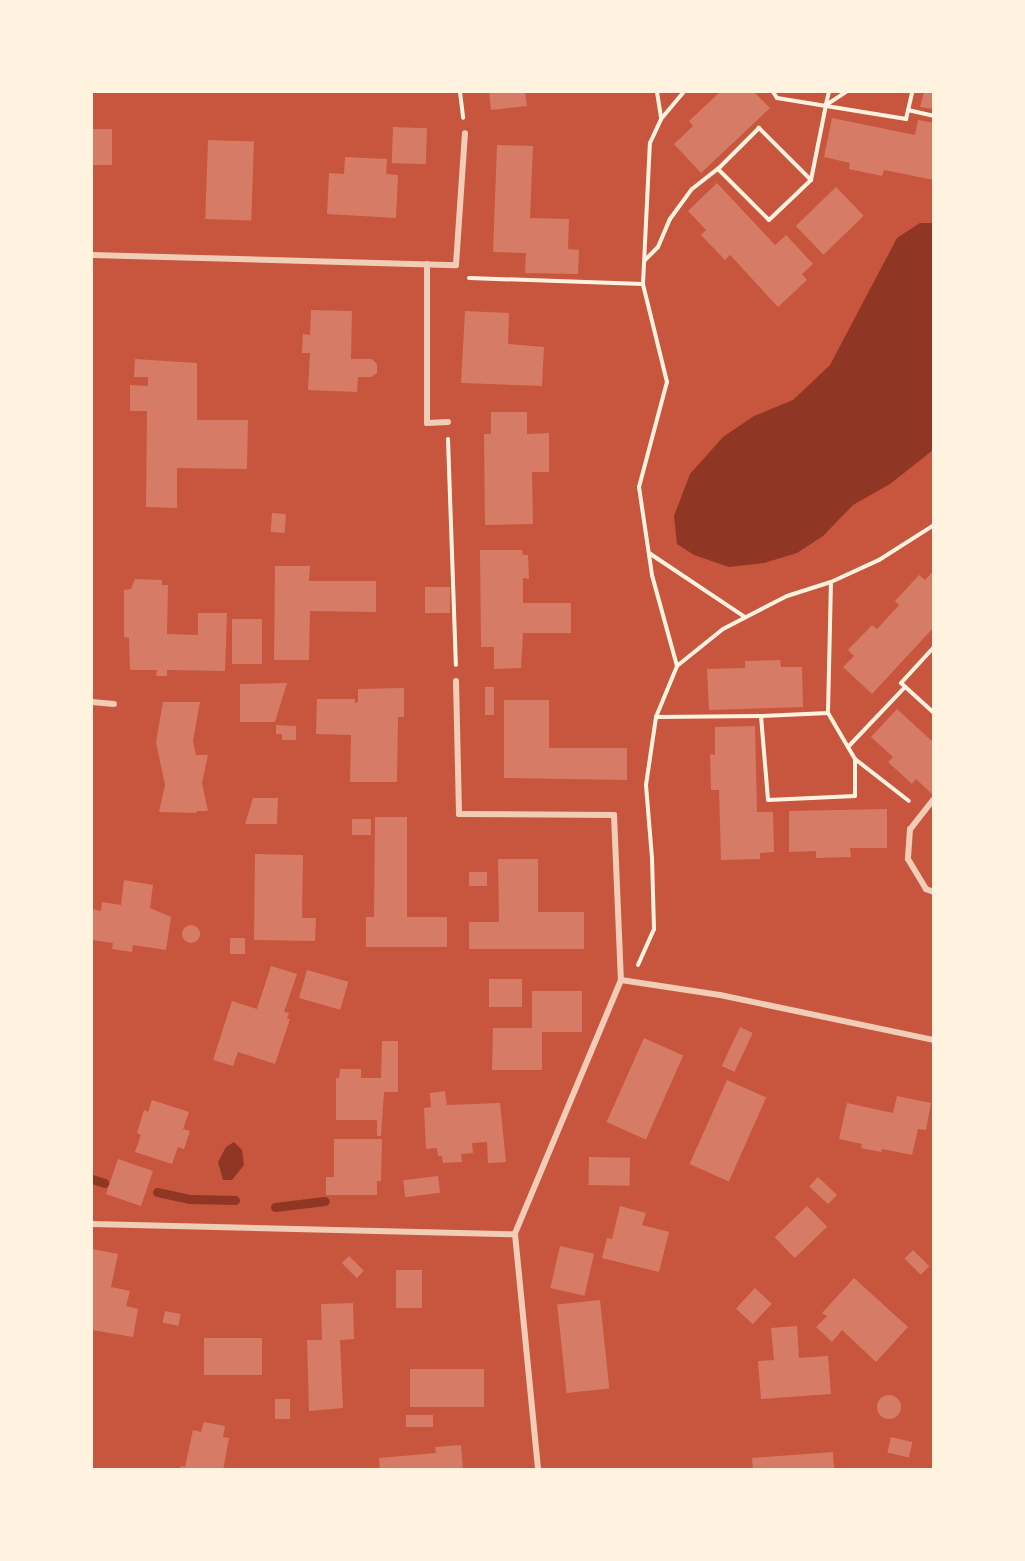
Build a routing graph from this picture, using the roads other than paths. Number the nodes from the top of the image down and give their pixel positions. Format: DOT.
graph roads {
  1 [pos="465,133"];
  2 [pos="92,255"];
  3 [pos="427,264"];
  4 [pos="448,422"];
  5 [pos="456,681"];
  6 [pos="92,702"];
  7 [pos="114,704"];
  8 [pos="933,800"];
  9 [pos="933,892"];
  10 [pos="621,980"];
  11 [pos="933,1040"];
  12 [pos="92,1224"];
  13 [pos="515,1234"];
  14 [pos="538,1470"];
  1 -- 3 [label="street"];
  2 -- 3 [label="street"];
  3 -- 4 [label="street"];
  5 -- 10 [label="street"];
  6 -- 7 [label="street"];
  8 -- 9 [label="street"];
  10 -- 11 [label="street"];
  10 -- 13 [label="street"];
  12 -- 13 [label="street"];
  13 -- 14 [label="street"];
}
